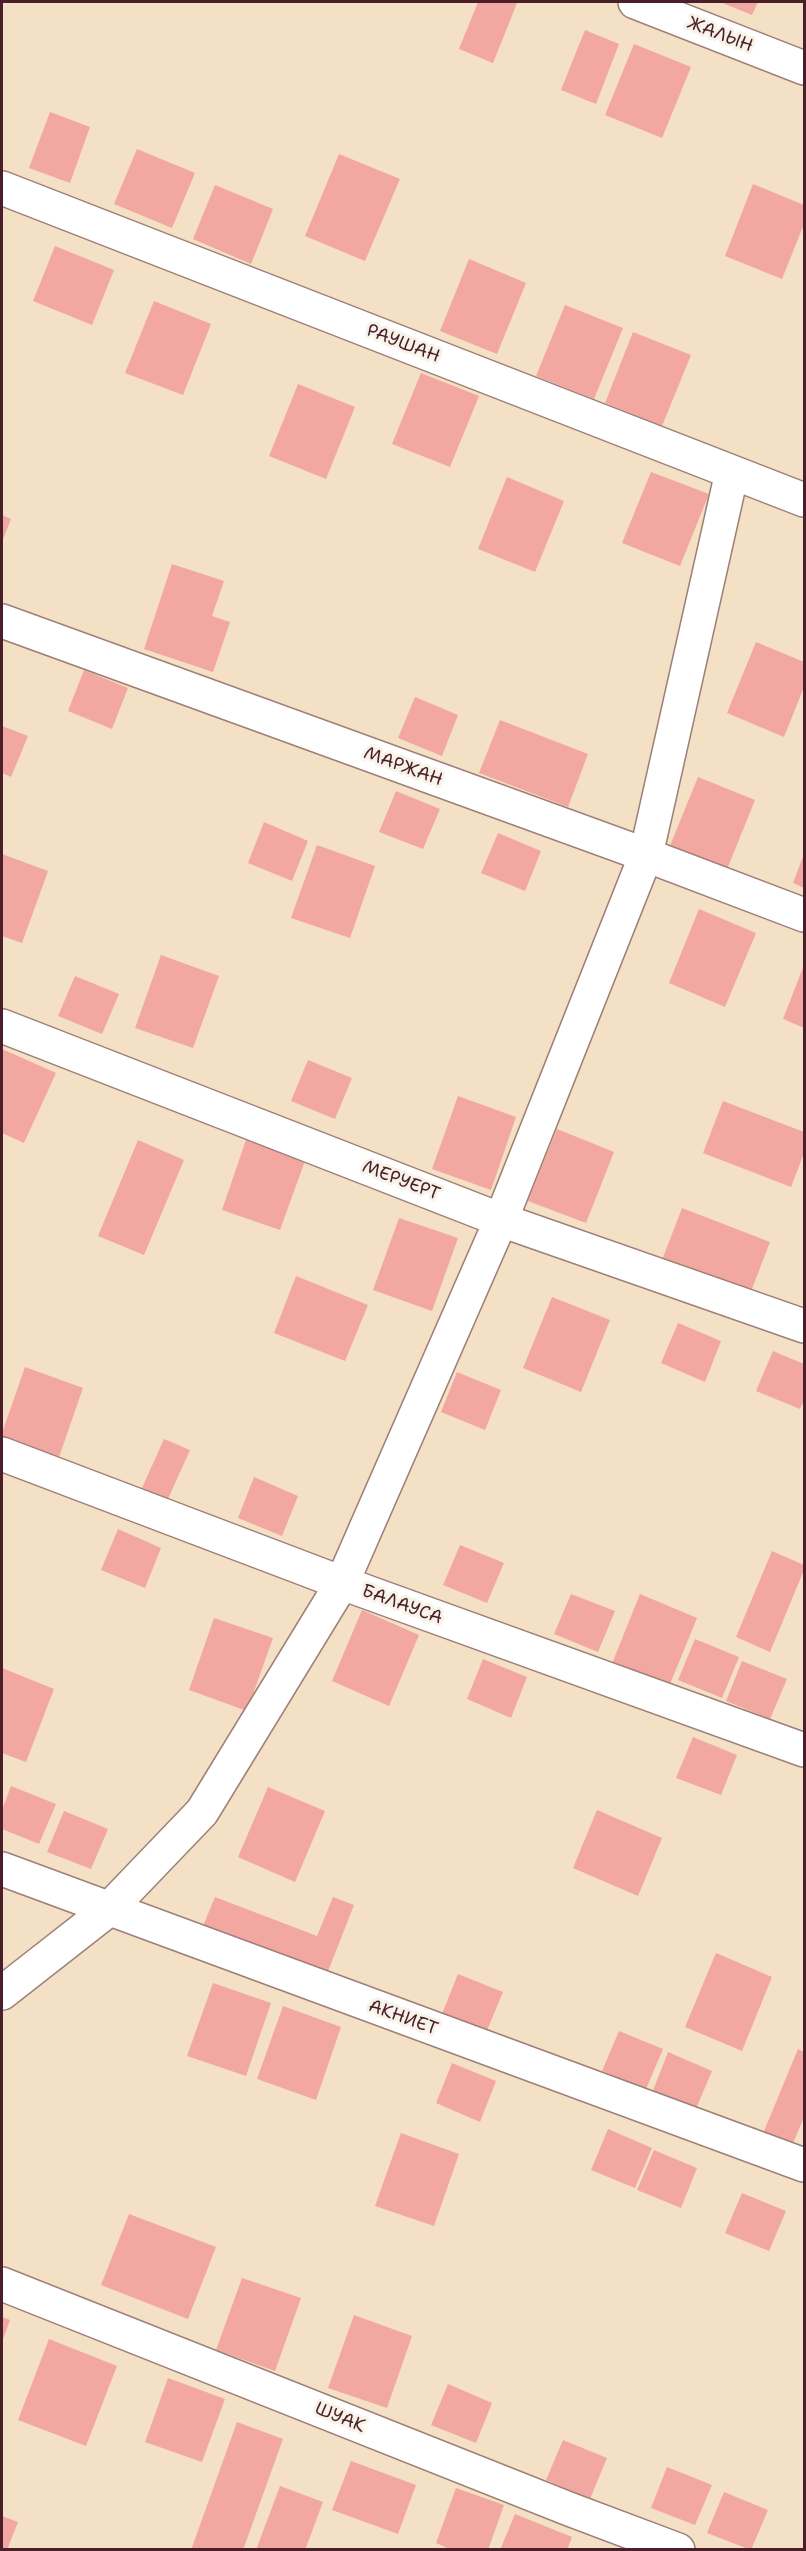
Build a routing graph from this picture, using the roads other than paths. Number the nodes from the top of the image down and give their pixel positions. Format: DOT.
graph roads {
  1 [pos="635,2"];
  2 [pos="804,68"];
  3 [pos="2,188"];
  4 [pos="732,472"];
  5 [pos="804,500"];
  6 [pos="2,621"];
  7 [pos="646,855"];
  8 [pos="804,915"];
  9 [pos="2,1026"];
  10 [pos="501,1220"];
  11 [pos="804,1326"];
  12 [pos="2,1454"];
  13 [pos="342,1583"];
  14 [pos="804,1750"];
  15 [pos="2,1869"];
  16 [pos="108,1910"];
  17 [pos="2,1993"];
  18 [pos="804,2165"];
  19 [pos="2,2284"];
  20 [pos="678,2550"];
  1 -- 2 [label="street, ЖАЛЫН"];
  3 -- 4 [label="street, РАУШАН"];
  4 -- 5 [label="street, РАУШАН"];
  4 -- 7 [label="street"];
  6 -- 7 [label="street, МАРЖАН"];
  7 -- 8 [label="street, МАРЖАН"];
  7 -- 10 [label="street"];
  9 -- 10 [label="street, МЕРУЕРТ"];
  10 -- 11 [label="street, МЕРУЕРТ"];
  10 -- 13 [label="street"];
  12 -- 13 [label="street, БАЛАУСА"];
  13 -- 14 [label="street, БАЛАУСА"];
  13 -- 16 [label="street"];
  15 -- 16 [label="street, АКНИЕТ"];
  16 -- 17 [label="street"];
  16 -- 18 [label="street, АКНИЕТ"];
  19 -- 20 [label="street, ШУАК"];
}
